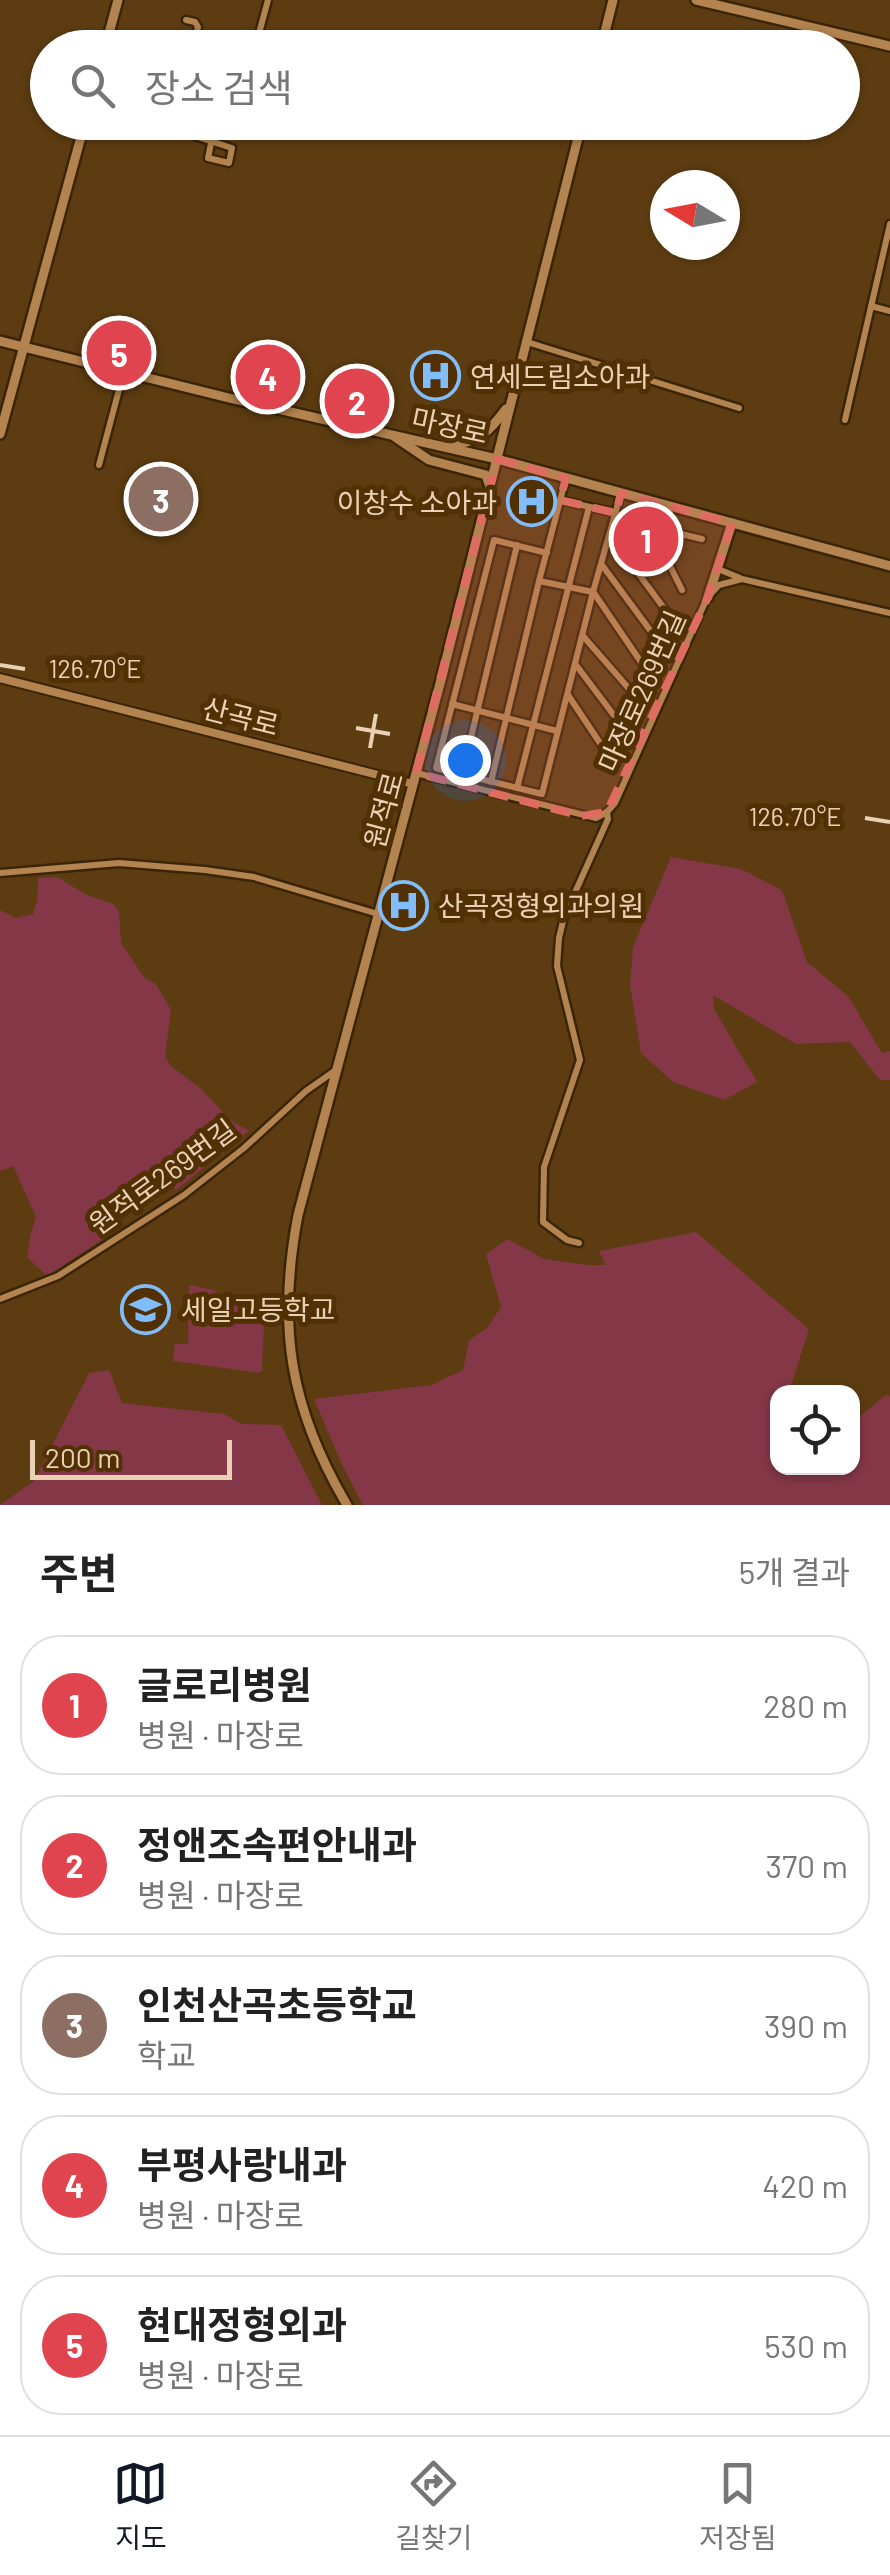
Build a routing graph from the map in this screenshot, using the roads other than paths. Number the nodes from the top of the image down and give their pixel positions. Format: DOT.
graph roads {
  1 [pos="118,0"];
  2 [pos="268,0"];
  3 [pos="614,0"];
  4 [pos="696,0"];
  5 [pos="186,20"];
  6 [pos="110,30"];
  7 [pos="197,30"];
  8 [pos="260,30"];
  9 [pos="606,30"];
  10 [pos="823,30"];
  11 [pos="860,39"];
  12 [pos="890,46"];
  13 [pos="80,140"];
  14 [pos="204,140"];
  15 [pos="577,140"];
  16 [pos="211,143"];
  17 [pos="890,224"];
  18 [pos="871,306"];
  19 [pos="890,311"];
  20 [pos="0,340"];
  21 [pos="526,342"];
  22 [pos="24,346"];
  23 [pos="124,371"];
  24 [pos="510,403"];
  25 [pos="739,408"];
  26 [pos="845,420"];
  27 [pos="0,434"];
  28 [pos="393,436"];
  29 [pos="440,446"];
  30 [pos="497,459"];
  31 [pos="98,465"];
  32 [pos="566,478"];
  33 [pos="490,487"];
  34 [pos="622,493"];
  35 [pos="560,500"];
  36 [pos="590,507"];
  37 [pos="615,516"];
  38 [pos="732,524"];
  39 [pos="650,527"];
  40 [pos="610,534"];
  41 [pos="702,540"];
  42 [pos="517,546"];
  43 [pos="546,552"];
  44 [pos="601,564"];
  45 [pos="890,566"];
  46 [pos="718,570"];
  47 [pos="742,578"];
  48 [pos="540,581"];
  49 [pos="569,587"];
  50 [pos="682,590"];
  51 [pos="593,592"];
  52 [pos="708,597"];
  53 [pos="890,613"];
  54 [pos="669,615"];
  55 [pos="582,634"];
  56 [pos="658,641"];
  57 [pos="575,664"];
  58 [pos="645,668"];
  59 [pos="0,678"];
  60 [pos="567,694"];
  61 [pos="638,699"];
  62 [pos="452,704"];
  63 [pos="477,710"];
  64 [pos="507,718"];
  65 [pos="534,725"];
  66 [pos="622,726"];
  67 [pos="558,732"];
  68 [pos="608,756"];
  69 [pos="416,772"];
  70 [pos="462,775"];
  71 [pos="491,782"];
  72 [pos="413,784"];
  73 [pos="517,788"];
  74 [pos="607,812"];
  75 [pos="0,873"];
  76 [pos="378,914"];
  77 [pos="337,1070"];
  78 [pos="580,1243"];
  79 [pos="0,1299"];
  80 [pos="347,1505"];
  1 -- 6 [label="main road"];
  2 -- 8 [label="street"];
  3 -- 9 [label="main road"];
  4 -- 10 [label="main road"];
  5 -- 7 [label="street"];
  11 -- 12 [label="main road"];
  13 -- 22 [label="main road"];
  14 -- 16 [label="street"];
  15 -- 21 [label="main road, 원적로"];
  17 -- 18 [label="street"];
  18 -- 19 [label="street"];
  18 -- 26 [label="street"];
  20 -- 22 [label="main road, 마장로"];
  21 -- 24 [label="main road, 원적로"];
  21 -- 25 [label="street"];
  22 -- 23 [label="main road, 마장로"];
  22 -- 27 [label="main road"];
  23 -- 28 [label="main road, 마장로"];
  23 -- 31 [label="street"];
  24 -- 29 [label="main road"];
  24 -- 30 [label="main road, 원적로"];
  28 -- 29 [label="main road, 마장로"];
  28 -- 33 [label="main road"];
  29 -- 30 [label="main road, 마장로"];
  30 -- 32 [label="main road, 마장로"];
  30 -- 33 [label="main road, 원적로"];
  32 -- 34 [label="main road, 마장로"];
  32 -- 35 [label="street"];
  33 -- 69 [label="main road, 원적로"];
  34 -- 37 [label="street"];
  34 -- 38 [label="main road, 마장로"];
  35 -- 36 [label="street"];
  35 -- 43 [label="street"];
  36 -- 37 [label="street"];
  36 -- 49 [label="street"];
  37 -- 39 [label="street"];
  37 -- 40 [label="street"];
  38 -- 45 [label="main road, 마장로"];
  38 -- 46 [label="main road"];
  39 -- 41 [label="street"];
  39 -- 50 [label="street"];
  40 -- 44 [label="street"];
  40 -- 54 [label="street"];
  42 -- 43 [label="street"];
  42 -- 62 [label="street"];
  42 -- 63 [label="street"];
  43 -- 48 [label="street"];
  44 -- 51 [label="street"];
  44 -- 56 [label="street"];
  46 -- 47 [label="street"];
  46 -- 52 [label="main road"];
  47 -- 52 [label="street"];
  47 -- 53 [label="street"];
  48 -- 49 [label="street"];
  48 -- 64 [label="street"];
  49 -- 51 [label="street"];
  49 -- 65 [label="street"];
  51 -- 55 [label="street"];
  51 -- 58 [label="street"];
  52 -- 74 [label="street, 마장로269번길"];
  55 -- 57 [label="street"];
  55 -- 61 [label="street"];
  57 -- 60 [label="street"];
  57 -- 66 [label="street"];
  59 -- 72 [label="street, 산곡로"];
  60 -- 67 [label="street"];
  60 -- 68 [label="street"];
  62 -- 63 [label="street"];
  62 -- 70 [label="street"];
  63 -- 64 [label="street"];
  63 -- 70 [label="street"];
  64 -- 65 [label="street"];
  64 -- 71 [label="street"];
  65 -- 67 [label="street"];
  65 -- 73 [label="street"];
  67 -- 73 [label="street"];
  69 -- 72 [label="main road, 원적로"];
  69 -- 74 [label="street"];
  70 -- 71 [label="street"];
  71 -- 73 [label="street"];
  72 -- 76 [label="main road, 원적로"];
  74 -- 78 [label="street"];
  75 -- 76 [label="street"];
  76 -- 77 [label="main road, 원적로"];
  77 -- 79 [label="street, 원적로269번길"];
  77 -- 80 [label="main road, 원적로"];
}
